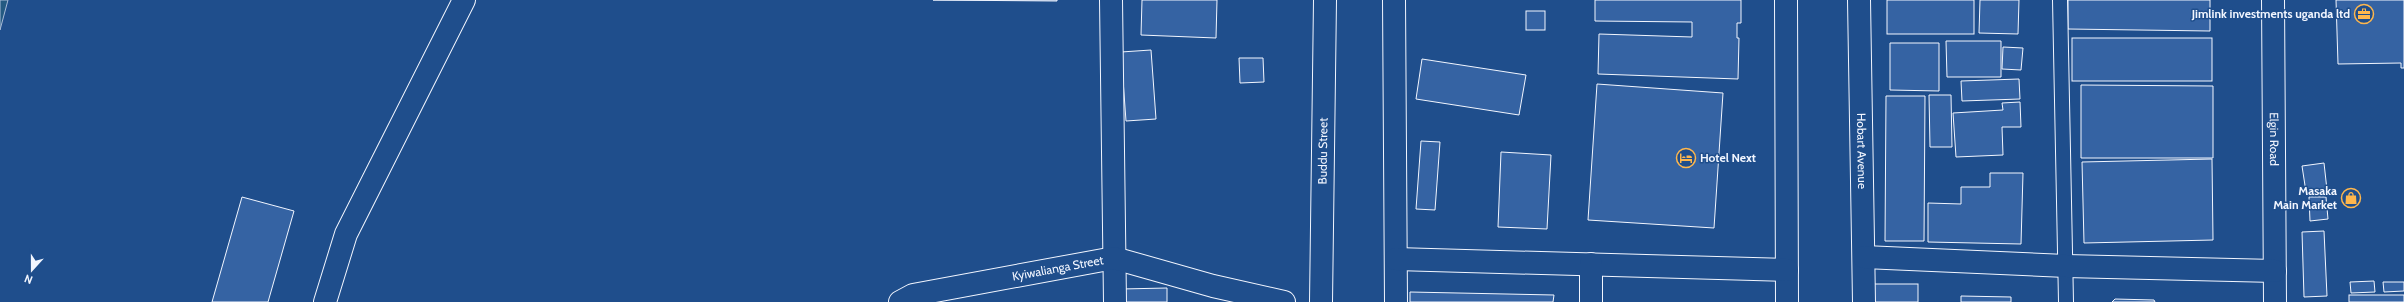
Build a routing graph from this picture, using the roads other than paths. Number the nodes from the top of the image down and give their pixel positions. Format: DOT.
graph roads {
  1 [pos="464,0"];
  2 [pos="1111,0"];
  3 [pos="1326,0"];
  4 [pos="1394,0"];
  5 [pos="1786,0"];
  6 [pos="1859,0"];
  7 [pos="2060,0"];
  8 [pos="2273,0"];
  9 [pos="1864,257"];
  10 [pos="1114,258"];
  11 [pos="1396,259"];
  12 [pos="1591,264"];
  13 [pos="2066,266"];
  14 [pos="1787,270"];
  15 [pos="2275,271"];
  16 [pos="325,302"];
  17 [pos="900,302"];
  18 [pos="1115,302"];
  19 [pos="1284,302"];
  20 [pos="1321,302"];
  21 [pos="1396,302"];
  22 [pos="1591,302"];
  23 [pos="1787,302"];
  24 [pos="1864,302"];
  25 [pos="2066,302"];
  26 [pos="2275,302"];
  1 -- 16 [label="street"];
  2 -- 10 [label="street"];
  3 -- 20 [label="street, Buddu Street"];
  4 -- 11 [label="street"];
  5 -- 14 [label="street"];
  6 -- 9 [label="street, Hobart Avenue"];
  7 -- 13 [label="lane"];
  8 -- 15 [label="street, Elgin Road"];
  9 -- 13 [label="street"];
  9 -- 24 [label="street, Hobart Avenue"];
  10 -- 17 [label="street, Kyiwalianga Street"];
  10 -- 18 [label="street"];
  10 -- 19 [label="street, Kyiwalianga Street"];
  11 -- 12 [label="street"];
  11 -- 21 [label="street"];
  12 -- 14 [label="street"];
  12 -- 22 [label="street"];
  13 -- 15 [label="street"];
  13 -- 25 [label="lane"];
  14 -- 23 [label="street"];
  15 -- 26 [label="street, Elgin Road"];
}
